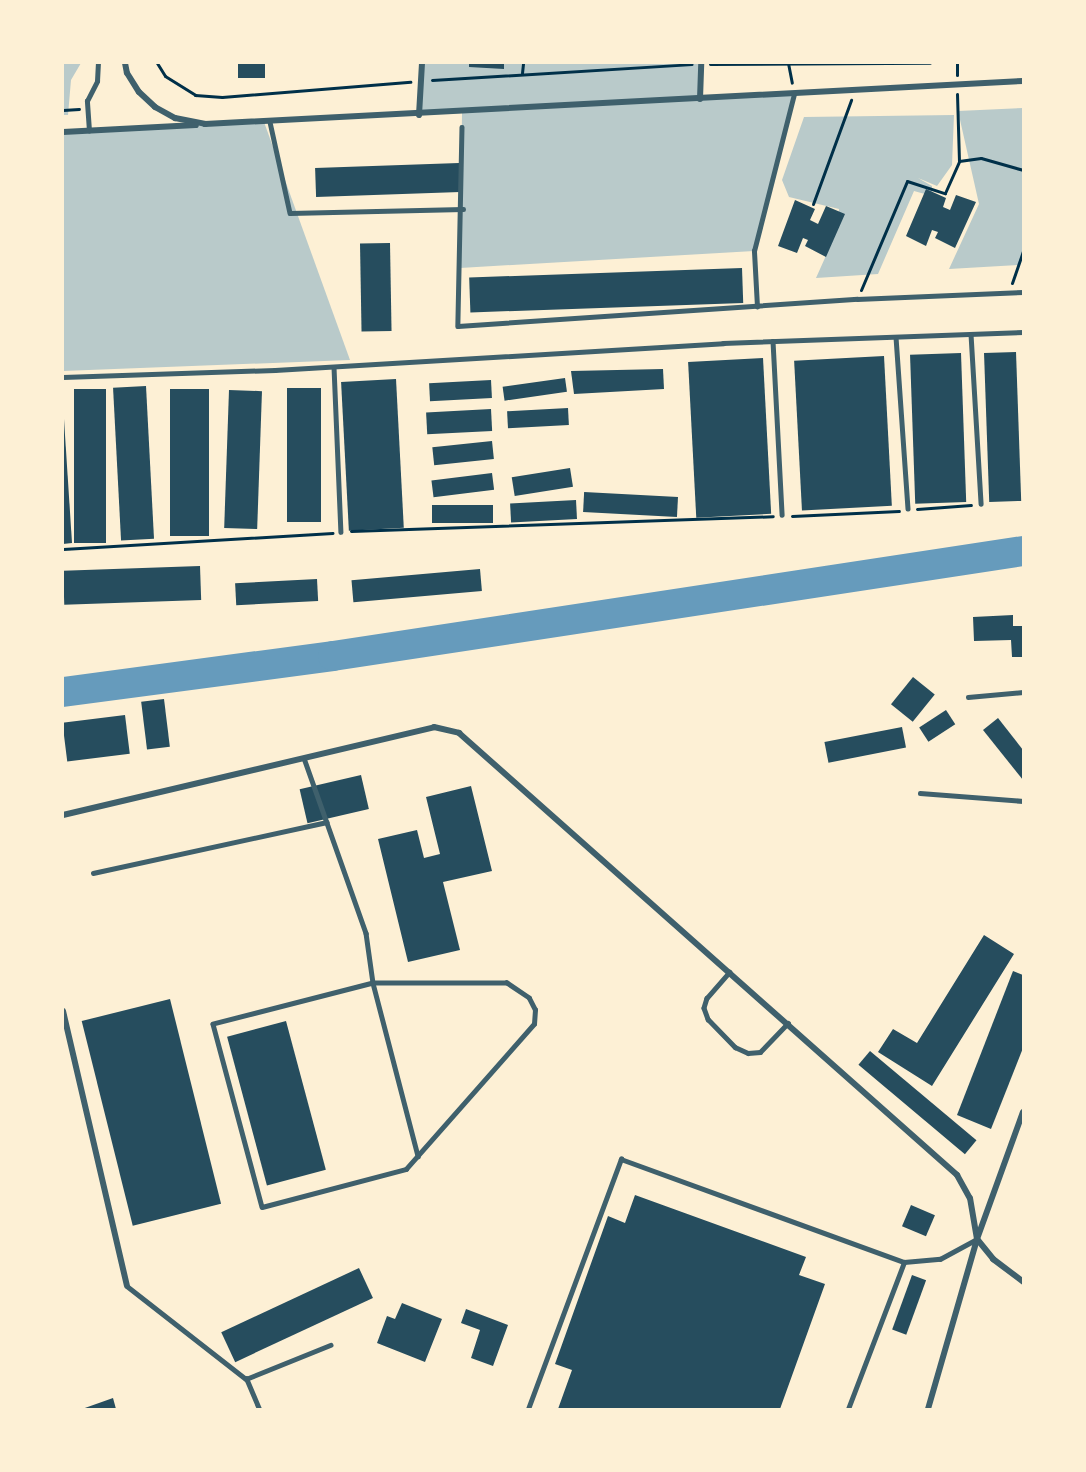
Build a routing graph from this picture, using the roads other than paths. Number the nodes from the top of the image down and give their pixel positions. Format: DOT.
graph roads {
  1 [pos="98,63"];
  2 [pos="125,63"];
  3 [pos="422,63"];
  4 [pos="701,64"];
  5 [pos="1023,81"];
  6 [pos="794,94"];
  7 [pos="700,99"];
  8 [pos="419,115"];
  9 [pos="270,122"];
  10 [pos="205,124"];
  11 [pos="462,127"];
  12 [pos="90,130"];
  13 [pos="63,132"];
  14 [pos="463,209"];
  15 [pos="1023,292"];
  16 [pos="757,307"];
  17 [pos="1023,332"];
  18 [pos="970,334"];
  19 [pos="896,337"];
  20 [pos="773,341"];
  21 [pos="334,367"];
  22 [pos="63,377"];
  23 [pos="981,504"];
  24 [pos="908,509"];
  25 [pos="782,515"];
  26 [pos="341,531"];
  27 [pos="1023,692"];
  28 [pos="968,697"];
  29 [pos="304,758"];
  30 [pos="920,793"];
  31 [pos="1023,801"];
  32 [pos="63,815"];
  33 [pos="326,822"];
  34 [pos="93,873"];
  35 [pos="730,972"];
  36 [pos="373,983"];
  37 [pos="63,1011"];
  38 [pos="788,1023"];
  39 [pos="1023,1112"];
  40 [pos="418,1156"];
  41 [pos="977,1239"];
  42 [pos="903,1262"];
  43 [pos="1023,1282"];
  44 [pos="127,1286"];
  45 [pos="330,1345"];
  46 [pos="246,1378"];
  47 [pos="259,1409"];
  48 [pos="528,1409"];
  49 [pos="848,1409"];
  50 [pos="928,1409"];
  1 -- 12 [label="lane"];
  2 -- 10 [label="street"];
  3 -- 8 [label="street"];
  4 -- 7 [label="street"];
  5 -- 6 [label="street"];
  6 -- 7 [label="street"];
  6 -- 16 [label="lane"];
  7 -- 8 [label="street"];
  8 -- 9 [label="street"];
  9 -- 10 [label="street"];
  9 -- 14 [label="lane"];
  10 -- 12 [label="street"];
  11 -- 14 [label="lane"];
  12 -- 13 [label="street"];
  14 -- 16 [label="lane"];
  15 -- 16 [label="lane"];
  17 -- 18 [label="lane"];
  18 -- 19 [label="lane"];
  18 -- 23 [label="lane"];
  19 -- 20 [label="lane"];
  19 -- 24 [label="lane"];
  20 -- 21 [label="lane"];
  20 -- 25 [label="lane"];
  21 -- 22 [label="lane"];
  21 -- 26 [label="lane"];
  27 -- 28 [label="lane"];
  29 -- 32 [label="street"];
  29 -- 33 [label="lane"];
  29 -- 35 [label="street"];
  30 -- 31 [label="lane"];
  33 -- 34 [label="lane"];
  33 -- 36 [label="lane"];
  35 -- 38 [label="street"];
  35 -- 38 [label="lane"];
  36 -- 40 [label="lane"];
  36 -- 40 [label="lane"];
  36 -- 40 [label="lane"];
  37 -- 44 [label="street"];
  38 -- 41 [label="street"];
  39 -- 41 [label="street"];
  41 -- 42 [label="lane"];
  41 -- 43 [label="street"];
  41 -- 50 [label="street"];
  42 -- 48 [label="lane"];
  42 -- 49 [label="lane"];
  44 -- 46 [label="lane"];
  45 -- 46 [label="lane"];
  46 -- 47 [label="lane"];
}
